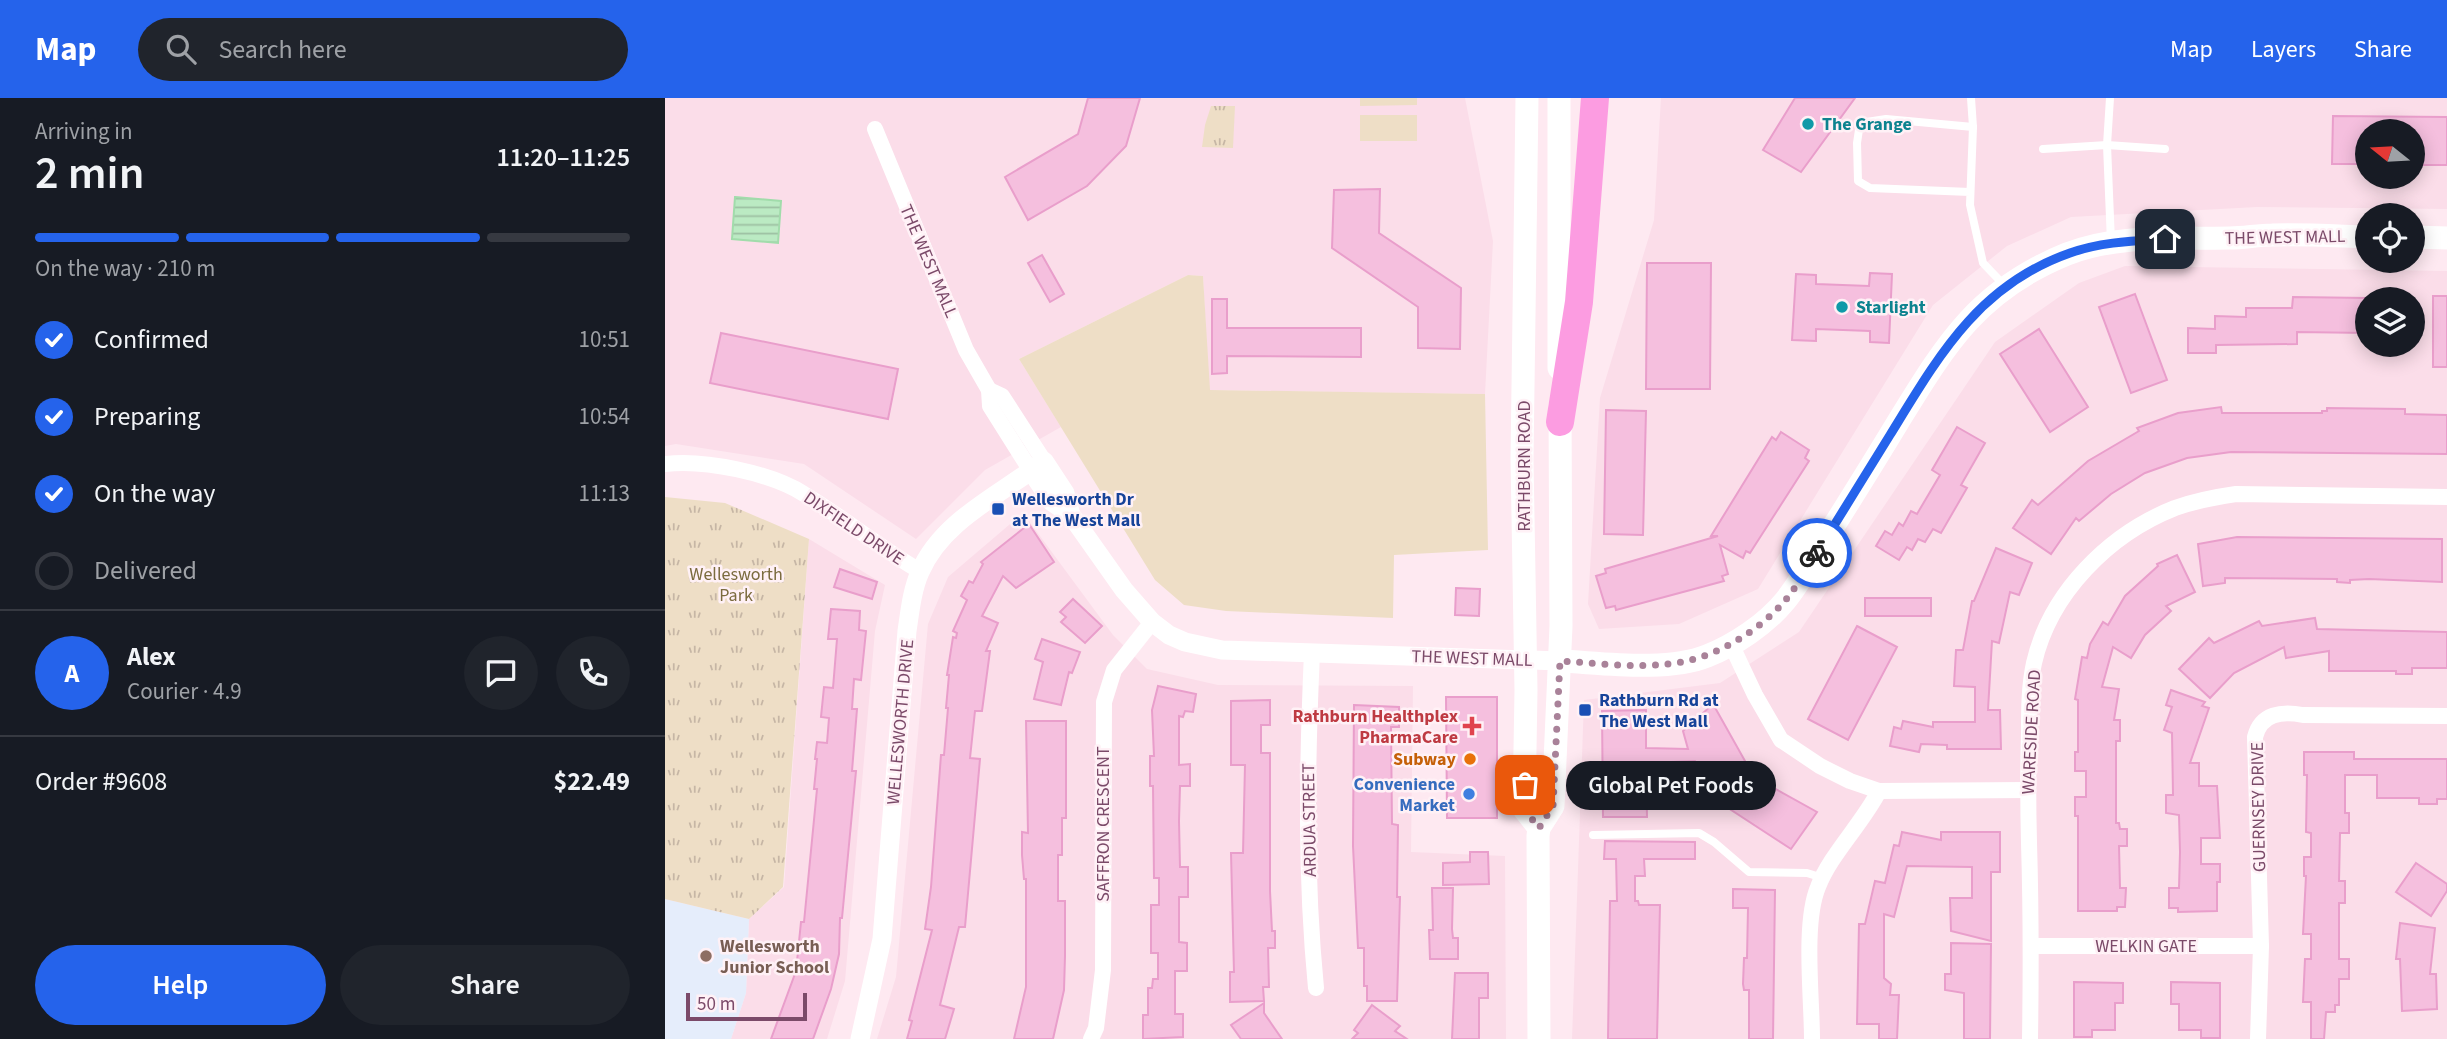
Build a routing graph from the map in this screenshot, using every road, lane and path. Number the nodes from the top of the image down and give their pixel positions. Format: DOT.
graph roads {
  1 [pos="1527,98"];
  2 [pos="1559,98"];
  3 [pos="1595,98"];
  4 [pos="1971,98"];
  5 [pos="2110,98"];
  6 [pos="1973,127"];
  7 [pos="875,129"];
  8 [pos="2106,145"];
  9 [pos="2043,149"];
  10 [pos="2165,149"];
  11 [pos="1970,192"];
  12 [pos="2355,237"];
  13 [pos="2425,237"];
  14 [pos="2447,238"];
  15 [pos="2111,243"];
  16 [pos="2006,287"];
  17 [pos="1560,422"];
  18 [pos="665,464"];
  19 [pos="1038,466"];
  20 [pos="2447,497"];
  21 [pos="921,571"];
  22 [pos="1152,622"];
  23 [pos="1731,644"];
  24 [pos="1312,652"];
  25 [pos="1526,660"];
  26 [pos="1560,661"];
  27 [pos="2447,716"];
  28 [pos="2028,790"];
  29 [pos="1879,791"];
  30 [pos="1539,828"];
  31 [pos="1593,835"];
  32 [pos="1823,878"];
  33 [pos="2031,946"];
  34 [pos="2261,946"];
  35 [pos="1316,988"];
  36 [pos="860,1039"];
  37 [pos="1091,1039"];
  38 [pos="1539,1039"];
  39 [pos="1812,1039"];
  40 [pos="2030,1039"];
  41 [pos="2258,1039"];
  1 -- 25 [label="main road, RATHBURN ROAD"];
  2 -- 17 [label="main road, RATHBURN ROAD"];
  3 -- 17 [label="highway"];
  4 -- 6 [label="lane"];
  5 -- 8 [label="lane"];
  6 -- 11 [label="lane"];
  6 -- 11 [label="lane"];
  7 -- 19 [label="street, THE WEST MALL"];
  8 -- 9 [label="lane"];
  8 -- 10 [label="lane"];
  8 -- 15 [label="lane"];
  11 -- 16 [label="lane"];
  12 -- 15 [label="main road, THE WEST MALL"];
  13 -- 14 [label="main road"];
  15 -- 16 [label="main road, THE WEST MALL"];
  16 -- 23 [label="main road, THE WEST MALL"];
  17 -- 26 [label="main road, RATHBURN ROAD"];
  18 -- 21 [label="street, DIXFIELD DRIVE"];
  19 -- 21 [label="street, WELLESWORTH DRIVE"];
  19 -- 22 [label="street, THE WEST MALL"];
  20 -- 28 [label="street, WARESIDE ROAD"];
  21 -- 36 [label="street, WELLESWORTH DRIVE"];
  22 -- 24 [label="street, THE WEST MALL"];
  22 -- 37 [label="street, SAFFRON CRESCENT"];
  23 -- 26 [label="main road, THE WEST MALL"];
  23 -- 29 [label="street"];
  24 -- 25 [label="street, THE WEST MALL"];
  24 -- 35 [label="street, ARDUA STREET"];
  25 -- 26 [label="street, THE WEST MALL"];
  25 -- 30 [label="main road, RATHBURN ROAD"];
  26 -- 30 [label="main road, RATHBURN ROAD"];
  27 -- 34 [label="street, GUERNSEY DRIVE"];
  28 -- 29 [label="street"];
  28 -- 33 [label="street, WARESIDE ROAD"];
  29 -- 32 [label="street"];
  30 -- 38 [label="main road, RATHBURN ROAD"];
  31 -- 32 [label="lane"];
  32 -- 39 [label="street"];
  33 -- 34 [label="street, WELKIN GATE"];
  33 -- 40 [label="street, WARESIDE ROAD"];
  34 -- 41 [label="street, GUERNSEY DRIVE"];
}
